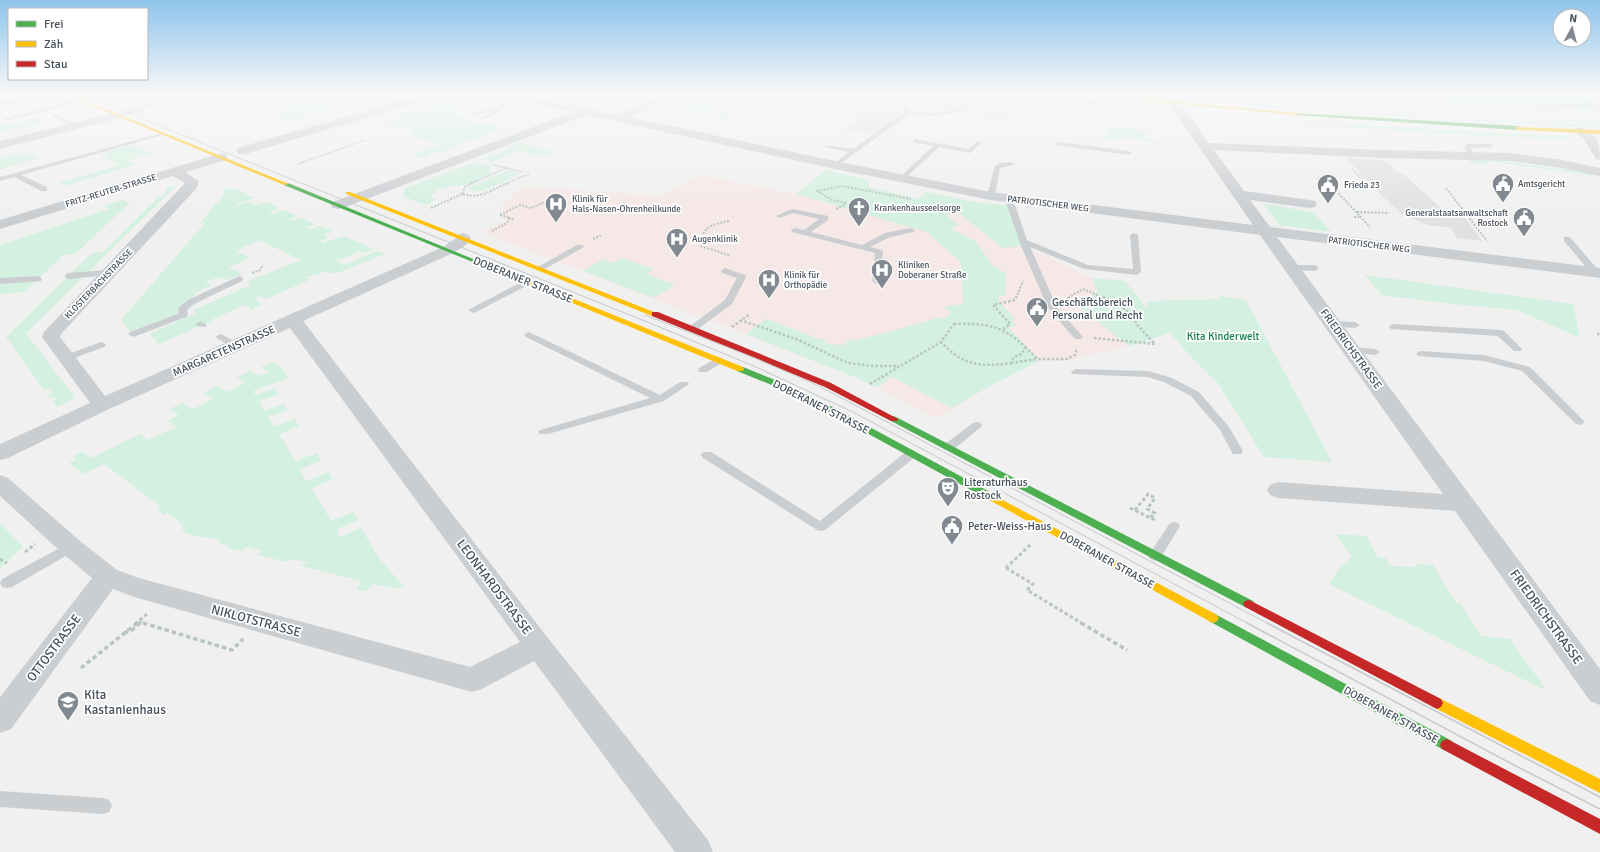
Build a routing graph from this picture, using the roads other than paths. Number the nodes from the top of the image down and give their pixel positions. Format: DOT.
graph roads {
  1 [pos="46,134"];
  2 [pos="164,134"];
  3 [pos="294,134"];
  4 [pos="527,134"];
  5 [pos="685,134"];
  6 [pos="878,134"];
  7 [pos="1196,134"];
  8 [pos="1584,134"];
  9 [pos="1597,138"];
  10 [pos="915,140"];
  11 [pos="979,142"];
  12 [pos="1057,144"];
  13 [pos="0,145"];
  14 [pos="938,145"];
  15 [pos="827,146"];
  16 [pos="1204,146"];
  17 [pos="1490,146"];
  18 [pos="238,150"];
  19 [pos="855,151"];
  20 [pos="1129,154"];
  21 [pos="1471,155"];
  22 [pos="1600,156"];
  23 [pos="222,157"];
  24 [pos="256,157"];
  25 [pos="1011,164"];
  26 [pos="835,165"];
  27 [pos="176,172"];
  28 [pos="1600,172"];
  29 [pos="15,175"];
  30 [pos="902,178"];
  31 [pos="0,179"];
  32 [pos="44,189"];
  33 [pos="337,189"];
  34 [pos="991,196"];
  35 [pos="1240,196"];
  36 [pos="359,197"];
  37 [pos="1009,199"];
  38 [pos="1310,204"];
  39 [pos="338,205"];
  40 [pos="780,216"];
  41 [pos="0,225"];
  42 [pos="911,230"];
  43 [pos="1266,232"];
  44 [pos="1134,235"];
  45 [pos="463,238"];
  46 [pos="1567,239"];
  47 [pos="1024,242"];
  48 [pos="580,247"];
  49 [pos="862,248"];
  50 [pos="448,250"];
  51 [pos="540,268"];
  52 [pos="1292,268"];
  53 [pos="1315,268"];
  54 [pos="726,271"];
  55 [pos="1598,272"];
  56 [pos="108,274"];
  57 [pos="68,276"];
  58 [pos="38,279"];
  59 [pos="239,279"];
  60 [pos="0,281"];
  61 [pos="876,281"];
  62 [pos="527,282"];
  63 [pos="473,310"];
  64 [pos="293,320"];
  65 [pos="1333,324"];
  66 [pos="1355,325"];
  67 [pos="1394,327"];
  68 [pos="692,329"];
  69 [pos="133,334"];
  70 [pos="529,335"];
  71 [pos="1078,337"];
  72 [pos="101,345"];
  73 [pos="1517,349"];
  74 [pos="1352,350"];
  75 [pos="1375,352"];
  76 [pos="1421,354"];
  77 [pos="66,358"];
  78 [pos="719,360"];
  79 [pos="703,370"];
  80 [pos="1076,372"];
  81 [pos="684,384"];
  82 [pos="660,399"];
  83 [pos="102,405"];
  84 [pos="1580,422"];
  85 [pos="977,425"];
  86 [pos="544,432"];
  87 [pos="948,447"];
  88 [pos="1237,451"];
  89 [pos="0,453"];
  90 [pos="911,454"];
  91 [pos="707,456"];
  92 [pos="0,483"];
  93 [pos="1278,490"];
  94 [pos="1462,503"];
  95 [pos="1174,526"];
  96 [pos="71,547"];
  97 [pos="1155,556"];
  98 [pos="108,577"];
  99 [pos="7,583"];
  100 [pos="538,646"];
  101 [pos="1600,692"];
  102 [pos="3,712"];
  103 [pos="1600,786"];
  104 [pos="0,799"];
  105 [pos="103,806"];
  106 [pos="1570,811"];
  107 [pos="1600,821"];
  108 [pos="1600,826"];
  109 [pos="696,852"];
  1 -- 13 [label="street"];
  2 -- 23 [label="street, DOBERANER STRASSE"];
  2 -- 29 [label="lane"];
  3 -- 18 [label="street"];
  4 -- 36 [label="street"];
  5 -- 26 [label="street, PATRIOTISCHER WEG"];
  6 -- 19 [label="lane"];
  7 -- 16 [label="street, FRIEDRICHSTRASSE"];
  8 -- 9 [label="street"];
  9 -- 22 [label="street"];
  10 -- 14 [label="lane"];
  11 -- 14 [label="lane"];
  12 -- 20 [label="lane"];
  14 -- 30 [label="lane"];
  15 -- 19 [label="lane"];
  16 -- 21 [label="street"];
  16 -- 35 [label="street, FRIEDRICHSTRASSE"];
  17 -- 21 [label="lane"];
  18 -- 23 [label="street"];
  18 -- 24 [label="street"];
  19 -- 26 [label="lane"];
  21 -- 28 [label="street"];
  23 -- 27 [label="street, FRITZ-REUTER-STRASSE"];
  23 -- 39 [label="street, DOBERANER STRASSE"];
  25 -- 34 [label="lane"];
  26 -- 30 [label="street, PATRIOTISCHER WEG"];
  27 -- 41 [label="street, FRITZ-REUTER-STRASSE"];
  27 -- 56 [label="street, KLOSTERBACHSTRASSE"];
  29 -- 31 [label="lane"];
  29 -- 32 [label="lane"];
  30 -- 34 [label="street, PATRIOTISCHER WEG"];
  33 -- 36 [label="street, DOBERANER STRASSE"];
  34 -- 37 [label="street, PATRIOTISCHER WEG"];
  35 -- 38 [label="street"];
  35 -- 43 [label="street, FRIEDRICHSTRASSE"];
  36 -- 39 [label="street"];
  36 -- 45 [label="street, DOBERANER STRASSE"];
  37 -- 43 [label="street, PATRIOTISCHER WEG"];
  37 -- 47 [label="lane"];
  39 -- 50 [label="street, DOBERANER STRASSE"];
  40 -- 49 [label="lane"];
  42 -- 49 [label="lane"];
  43 -- 52 [label="street, FRIEDRICHSTRASSE"];
  43 -- 55 [label="street, PATRIOTISCHER WEG"];
  44 -- 47 [label="lane"];
  45 -- 50 [label="street"];
  45 -- 51 [label="street, DOBERANER STRASSE"];
  46 -- 55 [label="lane"];
  47 -- 71 [label="lane"];
  48 -- 51 [label="lane"];
  49 -- 61 [label="lane"];
  50 -- 62 [label="street, DOBERANER STRASSE"];
  50 -- 64 [label="street, MARGARETENSTRASSE"];
  51 -- 68 [label="street, DOBERANER STRASSE"];
  52 -- 53 [label="lane"];
  52 -- 65 [label="street, FRIEDRICHSTRASSE"];
  54 -- 68 [label="lane"];
  56 -- 57 [label="lane"];
  56 -- 77 [label="street, KLOSTERBACHSTRASSE"];
  58 -- 60 [label="lane"];
  59 -- 69 [label="lane"];
  62 -- 63 [label="lane"];
  62 -- 78 [label="street, DOBERANER STRASSE"];
  64 -- 83 [label="street, MARGARETENSTRASSE"];
  64 -- 100 [label="street, LEONHARDSTRASSE"];
  65 -- 66 [label="lane"];
  65 -- 74 [label="street, FRIEDRICHSTRASSE"];
  67 -- 73 [label="lane"];
  68 -- 87 [label="street, DOBERANER STRASSE"];
  70 -- 82 [label="lane"];
  72 -- 77 [label="lane"];
  74 -- 75 [label="lane"];
  74 -- 94 [label="street, FRIEDRICHSTRASSE"];
  76 -- 84 [label="lane"];
  77 -- 83 [label="street, KLOSTERBACHSTRASSE"];
  78 -- 79 [label="lane"];
  78 -- 90 [label="street, DOBERANER STRASSE"];
  80 -- 88 [label="lane"];
  81 -- 82 [label="lane"];
  82 -- 86 [label="lane"];
  83 -- 89 [label="street, MARGARETENSTRASSE"];
  85 -- 87 [label="lane"];
  87 -- 97 [label="street, DOBERANER STRASSE"];
  90 -- 91 [label="lane"];
  90 -- 106 [label="street, DOBERANER STRASSE"];
  92 -- 96 [label="street, NIKLOTSTRASSE"];
  93 -- 94 [label="street"];
  94 -- 101 [label="street, FRIEDRICHSTRASSE"];
  95 -- 97 [label="lane"];
  96 -- 98 [label="street, NIKLOTSTRASSE"];
  96 -- 99 [label="lane"];
  97 -- 103 [label="street, DOBERANER STRASSE"];
  98 -- 100 [label="street, NIKLOTSTRASSE"];
  98 -- 102 [label="street, OTTOSTRASSE"];
  100 -- 109 [label="street, LEONHARDSTRASSE"];
  104 -- 105 [label="lane"];
  106 -- 107 [label="lane"];
  106 -- 108 [label="street, DOBERANER STRASSE"];
}
